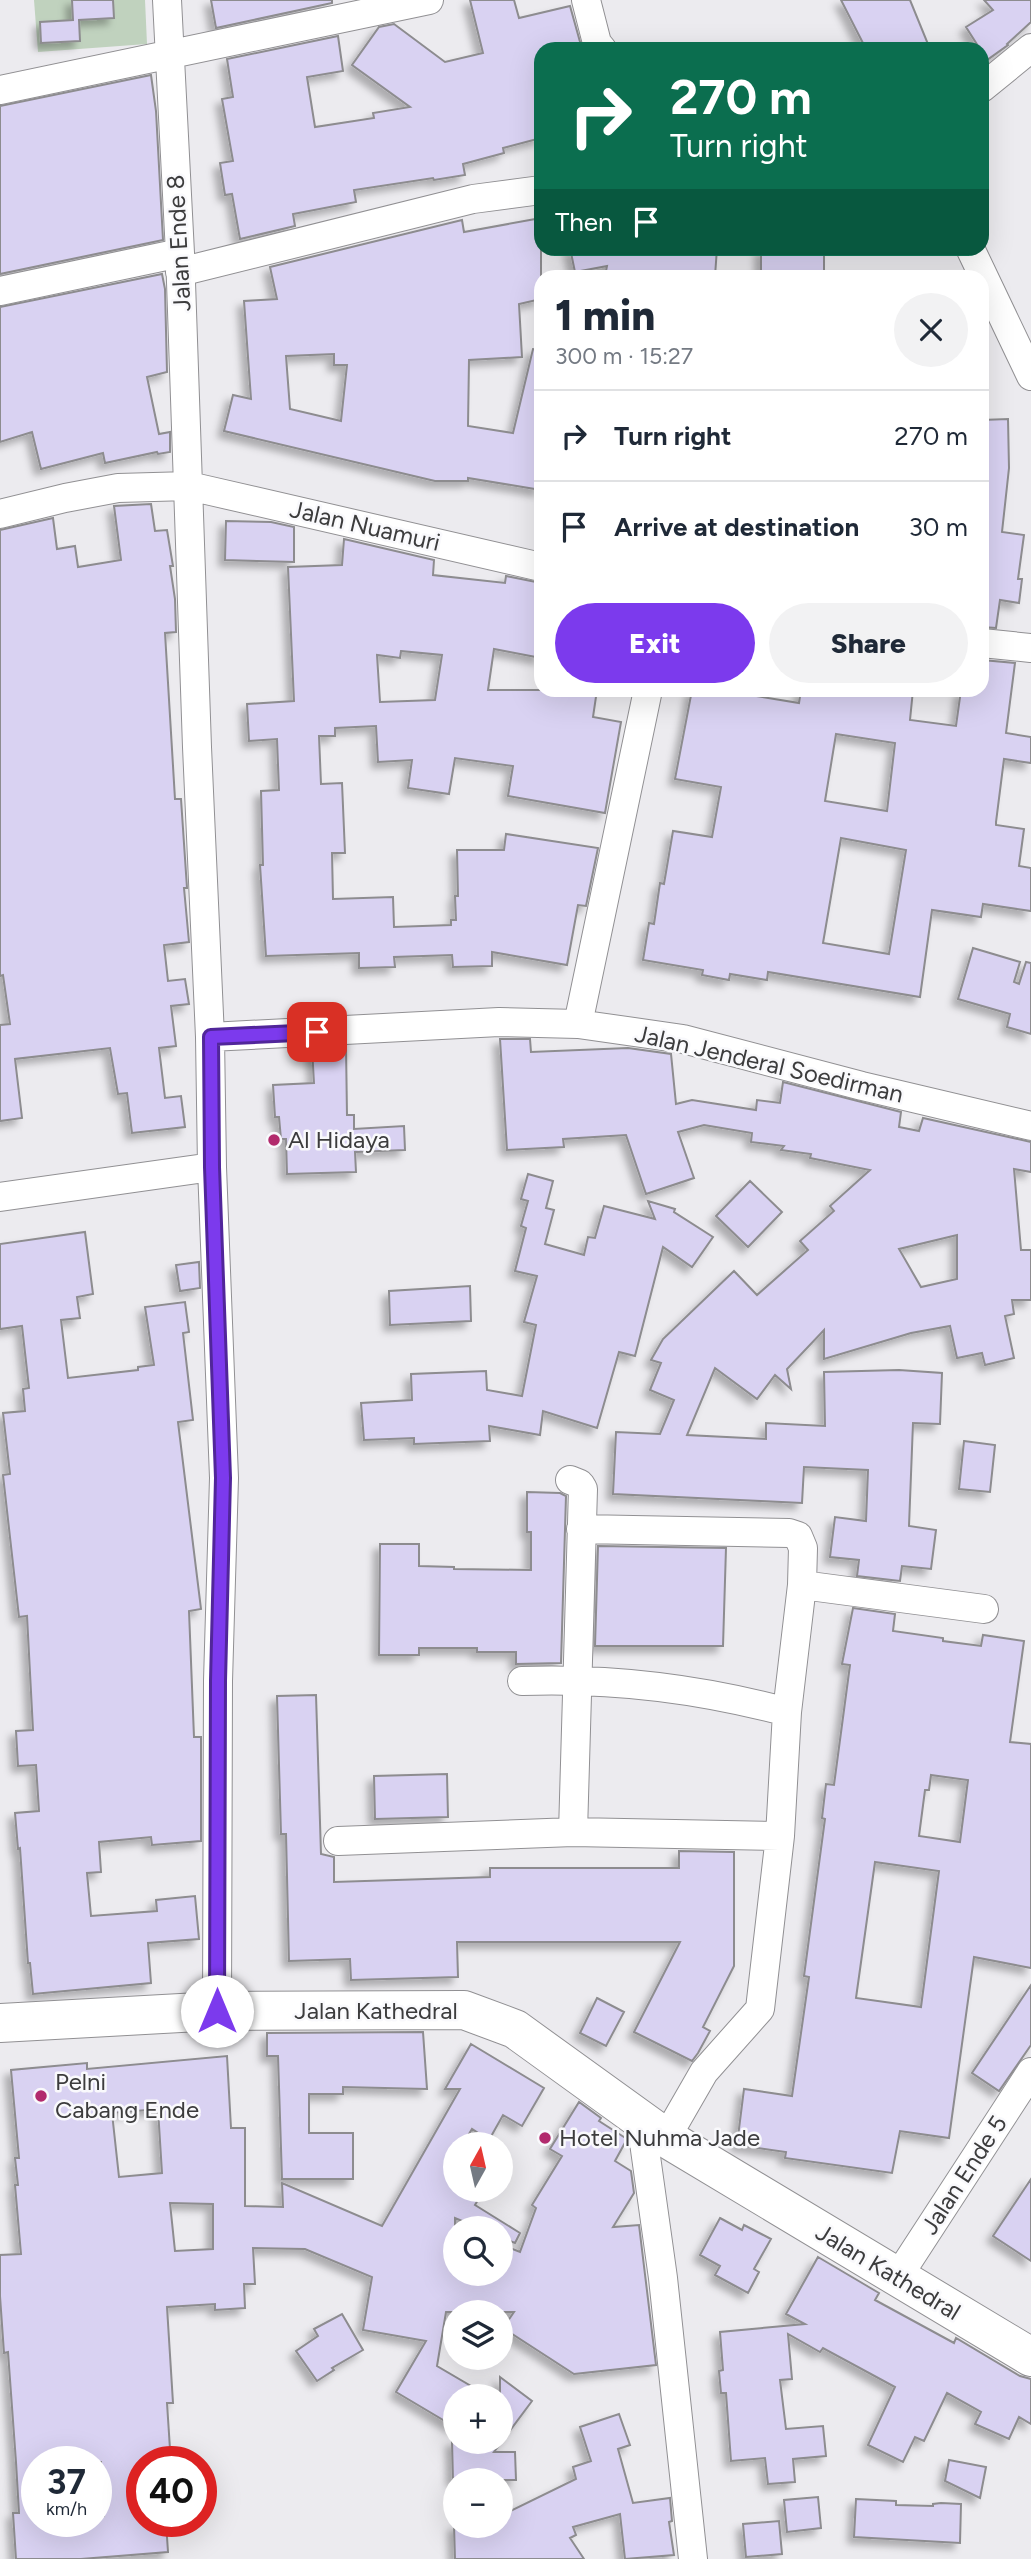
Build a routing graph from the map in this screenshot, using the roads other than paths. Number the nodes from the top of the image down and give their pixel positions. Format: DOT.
graph roads {
  1 [pos="167,0"];
  2 [pos="429,0"];
  3 [pos="586,0"];
  4 [pos="597,42"];
  5 [pos="1031,48"];
  6 [pos="169,56"];
  7 [pos="989,82"];
  8 [pos="0,90"];
  9 [pos="534,191"];
  10 [pos="180,262"];
  11 [pos="989,288"];
  12 [pos="0,291"];
  13 [pos="1031,376"];
  14 [pos="189,485"];
  15 [pos="0,514"];
  16 [pos="534,565"];
  17 [pos="989,644"];
  18 [pos="1031,648"];
  19 [pos="647,697"];
  20 [pos="578,1024"];
  21 [pos="211,1037"];
  22 [pos="1031,1126"];
  23 [pos="212,1167"];
  24 [pos="0,1197"];
  25 [pos="570,1480"];
  26 [pos="580,1529"];
  27 [pos="802,1585"];
  28 [pos="984,1609"];
  29 [pos="575,1679"];
  30 [pos="522,1681"];
  31 [pos="787,1712"];
  32 [pos="573,1832"];
  33 [pos="780,1836"];
  34 [pos="338,1841"];
  35 [pos="217,2011"];
  36 [pos="0,2024"];
  37 [pos="1031,2072"];
  38 [pos="653,2129"];
  39 [pos="897,2278"];
  40 [pos="1031,2357"];
  41 [pos="693,2559"];
  1 -- 6 [label="street, Jalan Ende 8"];
  2 -- 6 [label="street"];
  3 -- 4 [label="street"];
  5 -- 7 [label="street"];
  6 -- 8 [label="street"];
  6 -- 10 [label="street, Jalan Ende 8"];
  9 -- 10 [label="street"];
  10 -- 12 [label="street"];
  10 -- 14 [label="street, Jalan Ende 8"];
  11 -- 13 [label="street"];
  14 -- 15 [label="street, Jalan Nuamuri"];
  14 -- 16 [label="street, Jalan Nuamuri"];
  14 -- 21 [label="street, Jalan Ende 8"];
  17 -- 18 [label="street"];
  19 -- 20 [label="street"];
  20 -- 21 [label="street, Jalan Jenderal Soedirman"];
  20 -- 22 [label="street, Jalan Jenderal Soedirman"];
  21 -- 23 [label="street, Jalan Ende 8"];
  23 -- 24 [label="street"];
  23 -- 35 [label="street, Jalan Ende 8"];
  25 -- 26 [label="street"];
  26 -- 27 [label="street"];
  26 -- 29 [label="street"];
  27 -- 28 [label="street"];
  27 -- 31 [label="street"];
  29 -- 30 [label="street"];
  29 -- 31 [label="street"];
  29 -- 32 [label="street"];
  31 -- 33 [label="street"];
  32 -- 33 [label="street"];
  32 -- 34 [label="street"];
  33 -- 38 [label="street"];
  35 -- 36 [label="highway, Jalan Kathedral"];
  35 -- 38 [label="highway, Jalan Kathedral"];
  37 -- 39 [label="street, Jalan Ende 5"];
  38 -- 39 [label="highway, Jalan Kathedral"];
  38 -- 41 [label="street"];
  39 -- 40 [label="highway, Jalan Kathedral"];
}
